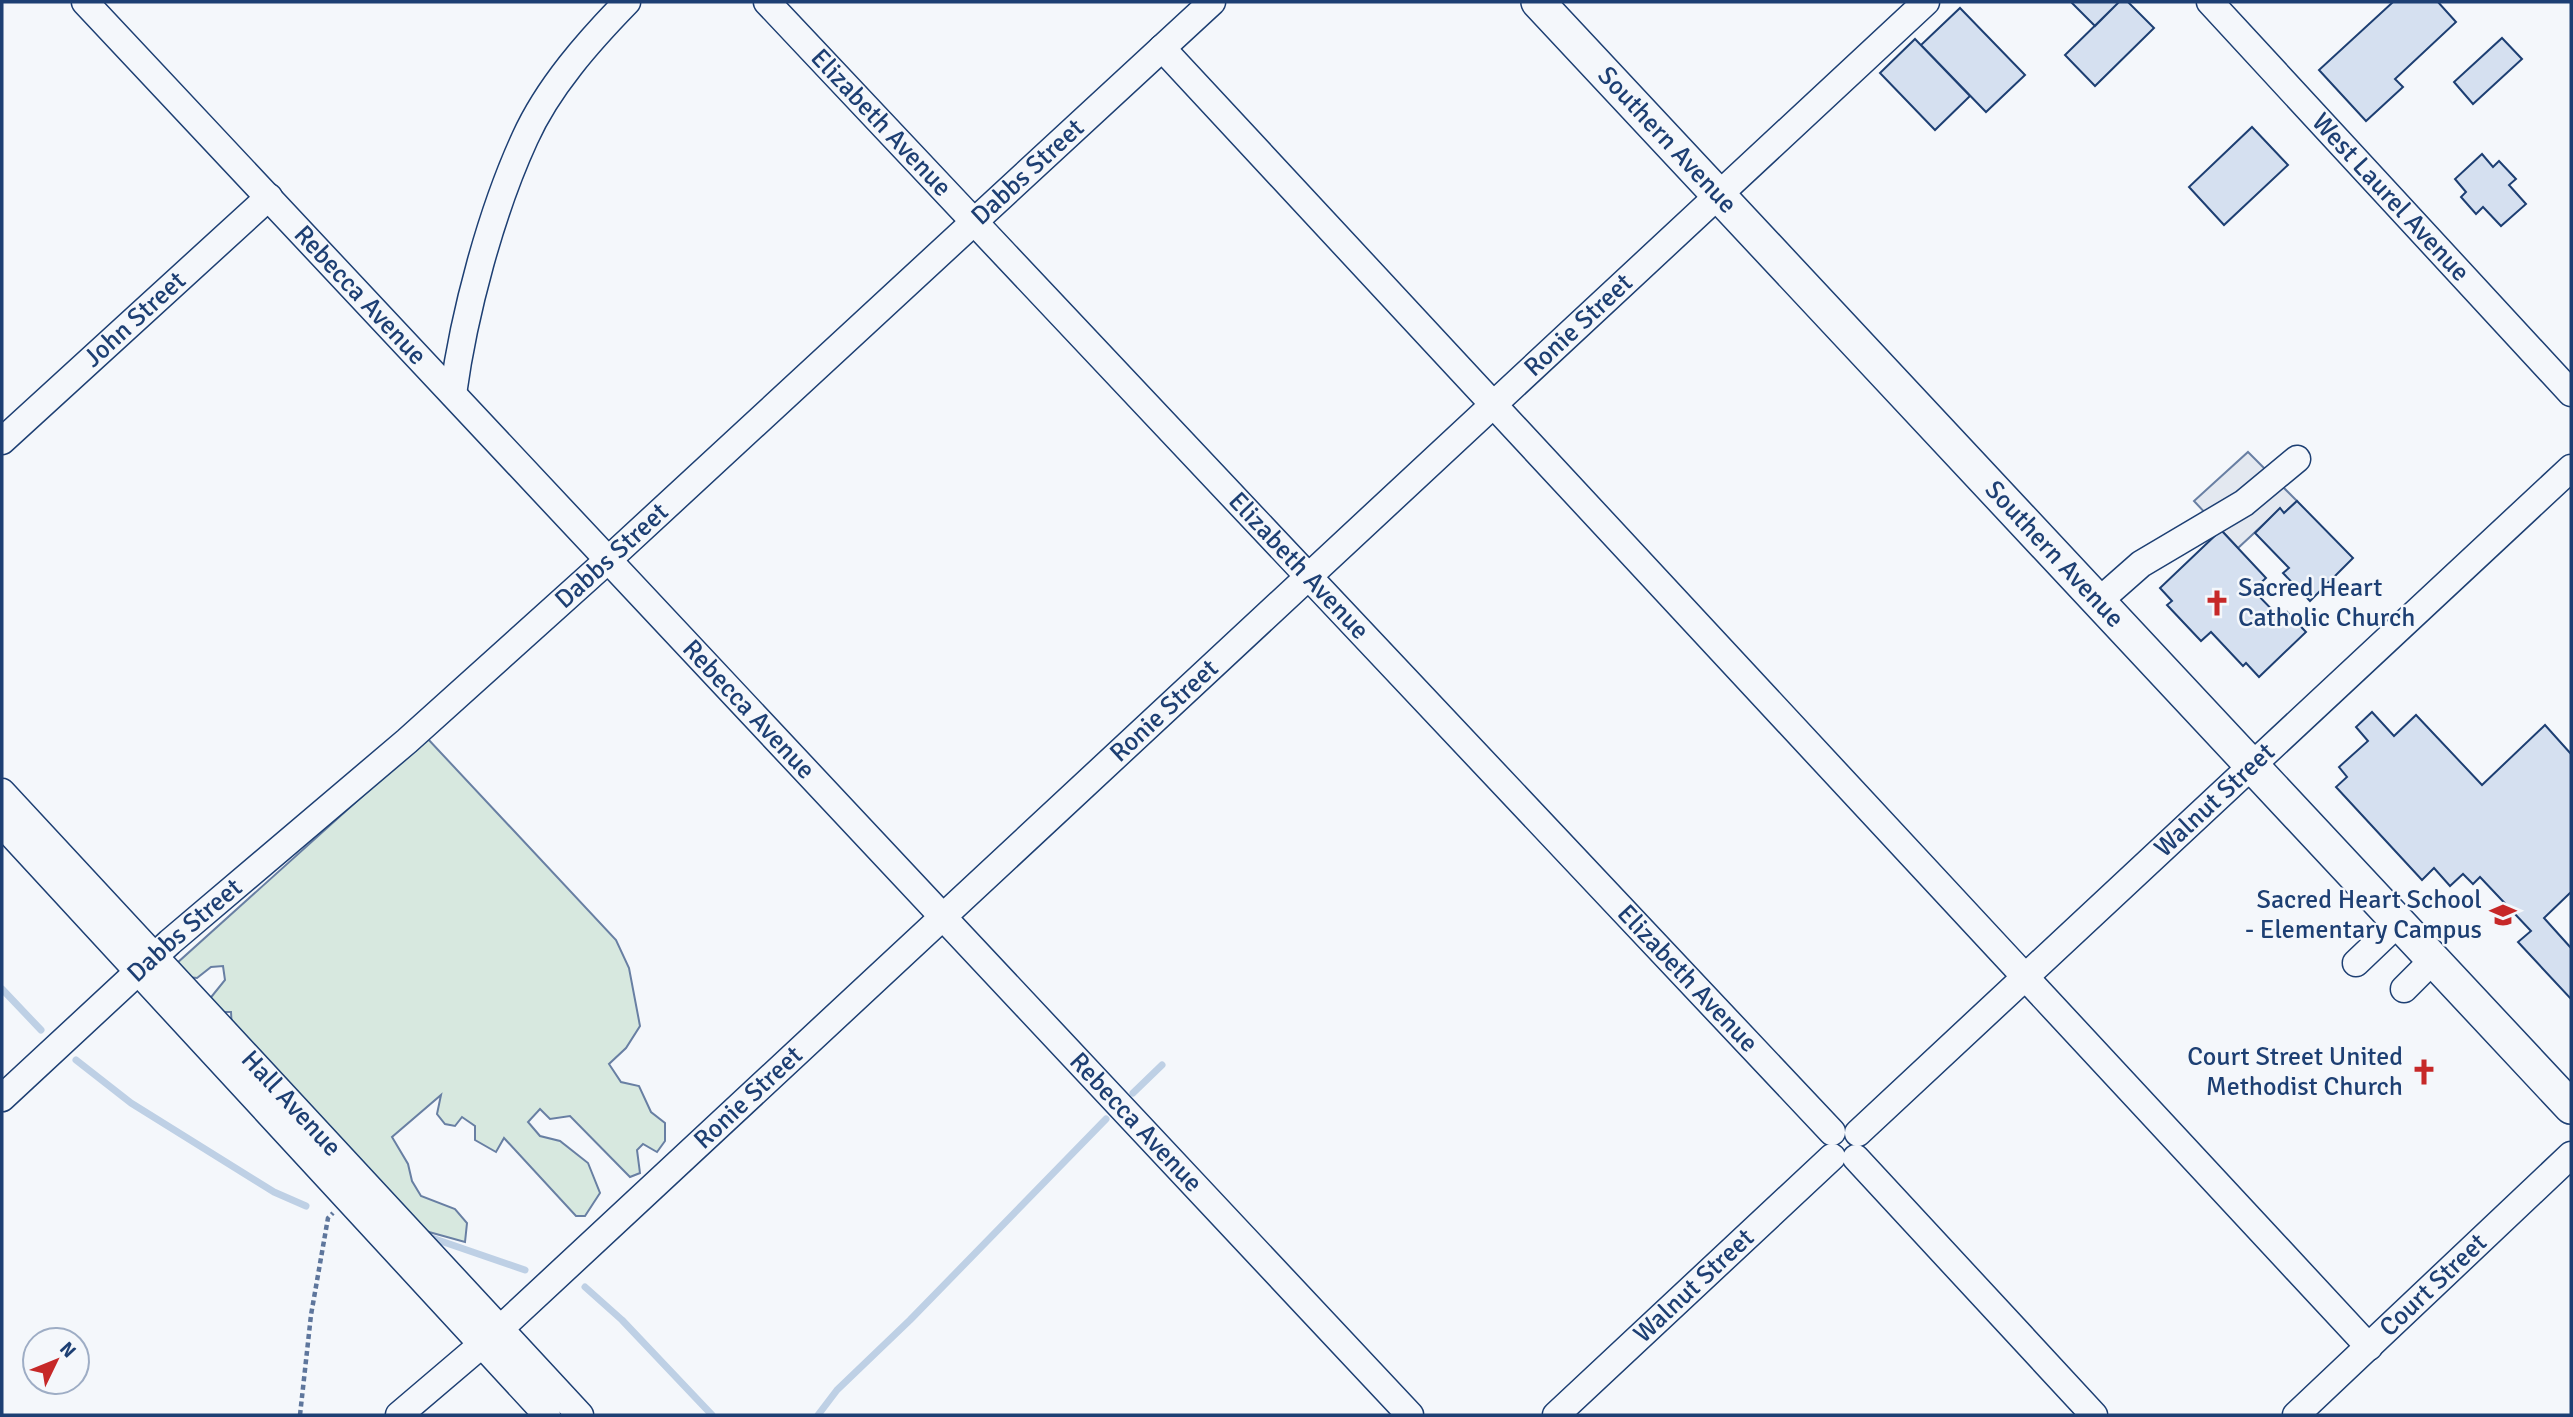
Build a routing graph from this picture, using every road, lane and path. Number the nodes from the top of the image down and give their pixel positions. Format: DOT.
graph roads {
  1 [pos="85,2"];
  2 [pos="627,2"];
  3 [pos="767,2"];
  4 [pos="1212,2"];
  5 [pos="1538,2"];
  6 [pos="1926,2"];
  7 [pos="2210,2"];
  8 [pos="1162,48"];
  9 [pos="1718,195"];
  10 [pos="269,197"];
  11 [pos="975,222"];
  12 [pos="2571,393"];
  13 [pos="453,394"];
  14 [pos="1492,403"];
  15 [pos="2,441"];
  16 [pos="2297,459"];
  17 [pos="2571,468"];
  18 [pos="608,560"];
  19 [pos="1308,578"];
  20 [pos="2099,601"];
  21 [pos="2254,766"];
  22 [pos="2,792"];
  23 [pos="2,824"];
  24 [pos="942,916"];
  25 [pos="2399,922"];
  26 [pos="2434,959"];
  27 [pos="2356,963"];
  28 [pos="146,964"];
  29 [pos="2026,978"];
  30 [pos="2404,989"];
  31 [pos="2,1098"];
  32 [pos="2571,1107"];
  33 [pos="1844,1145"];
  34 [pos="2571,1155"];
  35 [pos="346,1198"];
  36 [pos="491,1337"];
  37 [pos="2369,1347"];
  38 [pos="299,1415"];
  39 [pos="399,1415"];
  40 [pos="547,1415"];
  41 [pos="580,1415"];
  42 [pos="1410,1415"];
  43 [pos="1556,1415"];
  44 [pos="2094,1415"];
  45 [pos="2296,1415"];
  1 -- 10 [label="street, Rebecca Avenue"];
  2 -- 13 [label="street"];
  3 -- 11 [label="street, Elizabeth Avenue"];
  4 -- 8 [label="street, Dabbs Street"];
  5 -- 9 [label="main road, Southern Avenue"];
  6 -- 9 [label="street, Ronie Street"];
  7 -- 12 [label="street, West Laurel Avenue"];
  8 -- 11 [label="street, Dabbs Street"];
  8 -- 14 [label="street"];
  9 -- 14 [label="street, Ronie Street"];
  9 -- 20 [label="main road, Southern Avenue"];
  10 -- 13 [label="street, Rebecca Avenue"];
  10 -- 15 [label="street, John Street"];
  11 -- 18 [label="street, Dabbs Street"];
  11 -- 19 [label="street, Elizabeth Avenue"];
  13 -- 18 [label="street, Rebecca Avenue"];
  14 -- 19 [label="street, Ronie Street"];
  14 -- 29 [label="street"];
  16 -- 20 [label="street"];
  17 -- 21 [label="street, Walnut Street"];
  18 -- 24 [label="street, Rebecca Avenue"];
  18 -- 28 [label="street, Dabbs Street"];
  19 -- 24 [label="street, Ronie Street"];
  19 -- 33 [label="street, Elizabeth Avenue"];
  20 -- 21 [label="main road, Southern Avenue"];
  21 -- 25 [label="main road, Southern Avenue"];
  21 -- 29 [label="street, Walnut Street"];
  22 -- 28 [label="street, Hall Avenue"];
  23 -- 28 [label="street, Hall Avenue"];
  24 -- 36 [label="street, Ronie Street"];
  24 -- 42 [label="street, Rebecca Avenue"];
  25 -- 26 [label="main road, Southern Avenue"];
  25 -- 27 [label="street"];
  26 -- 30 [label="street"];
  26 -- 32 [label="main road, Southern Avenue"];
  28 -- 31 [label="street, Dabbs Street"];
  28 -- 35 [label="street, Hall Avenue"];
  28 -- 36 [label="street, Hall Avenue"];
  29 -- 33 [label="street, Walnut Street"];
  29 -- 37 [label="street"];
  33 -- 43 [label="street, Walnut Street"];
  33 -- 44 [label="street, Elizabeth Avenue"];
  34 -- 37 [label="street, Court Street"];
  35 -- 36 [label="street, Hall Avenue"];
  35 -- 38 [label="path"];
  36 -- 39 [label="street, Ronie Street"];
  36 -- 40 [label="street, Hall Avenue"];
  36 -- 41 [label="street, Hall Avenue"];
  37 -- 45 [label="street, Court Street"];
}
